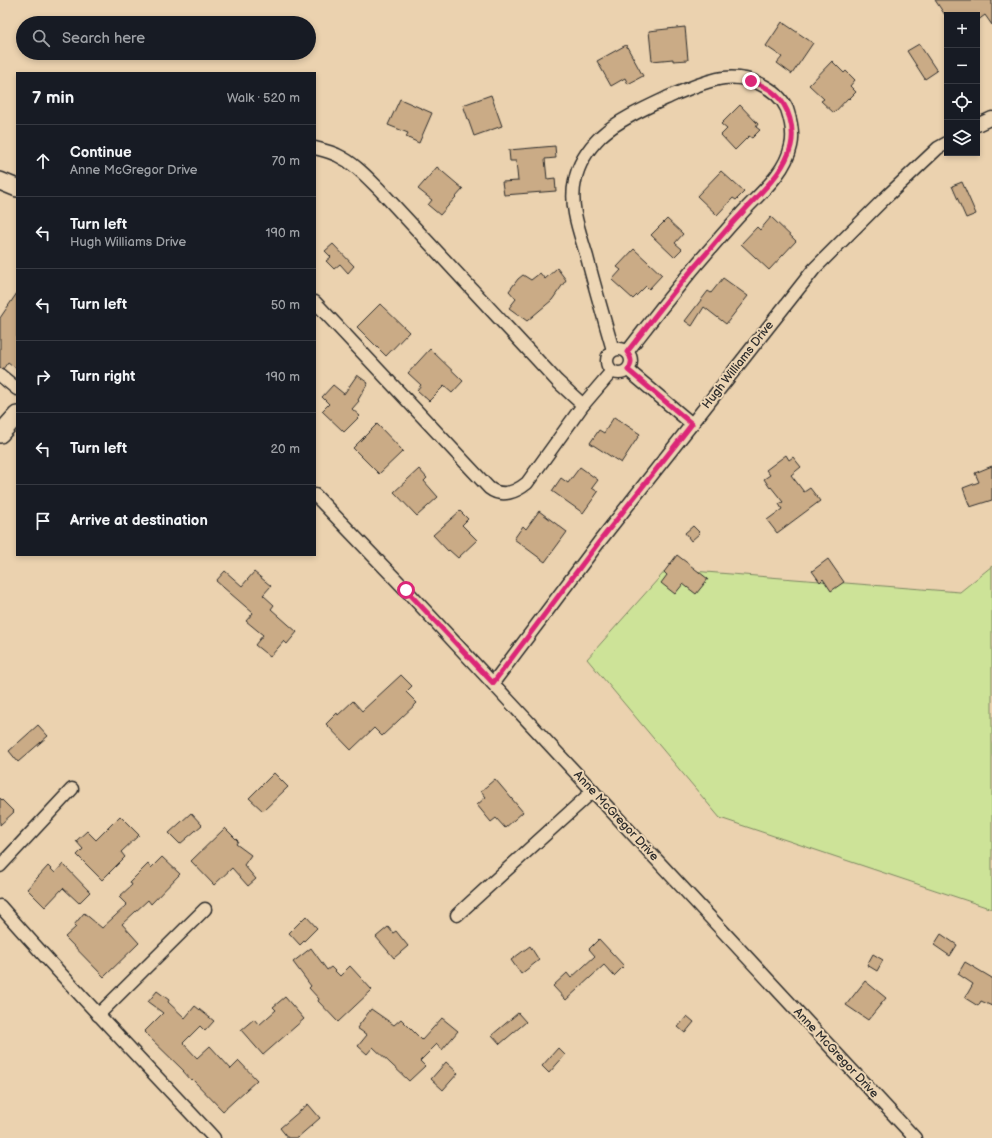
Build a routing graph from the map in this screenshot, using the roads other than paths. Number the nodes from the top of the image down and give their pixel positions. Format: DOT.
graph roads {
  1 [pos="992,118"];
  2 [pos="980,124"];
  3 [pos="944,144"];
  4 [pos="316,148"];
  5 [pos="0,181"];
  6 [pos="16,188"];
  7 [pos="316,303"];
  8 [pos="613,350"];
  9 [pos="627,352"];
  10 [pos="628,370"];
  11 [pos="612,371"];
  12 [pos="0,375"];
  13 [pos="16,388"];
  14 [pos="583,404"];
  15 [pos="16,416"];
  16 [pos="692,424"];
  17 [pos="0,434"];
  18 [pos="316,496"];
  19 [pos="493,683"];
  20 [pos="72,789"];
  21 [pos="593,791"];
  22 [pos="0,866"];
  23 [pos="0,906"];
  24 [pos="205,909"];
  25 [pos="457,915"];
  26 [pos="98,1015"];
  27 [pos="214,1138"];
  28 [pos="915,1138"];
  1 -- 2 [label="street"];
  3 -- 16 [label="street, Hugh Williams Drive"];
  4 -- 14 [label="street"];
  5 -- 6 [label="street"];
  7 -- 14 [label="street"];
  8 -- 9 [label="street"];
  8 -- 9 [label="street"];
  8 -- 11 [label="street"];
  9 -- 10 [label="street"];
  10 -- 11 [label="street"];
  10 -- 16 [label="street"];
  11 -- 14 [label="street"];
  12 -- 13 [label="street"];
  15 -- 17 [label="street"];
  16 -- 19 [label="street, Hugh Williams Drive"];
  18 -- 19 [label="street, Anne McGregor Drive"];
  19 -- 21 [label="street, Anne McGregor Drive"];
  20 -- 22 [label="street"];
  21 -- 25 [label="street"];
  21 -- 28 [label="street, Anne McGregor Drive"];
  23 -- 26 [label="street"];
  24 -- 26 [label="street"];
  26 -- 27 [label="street"];
}
